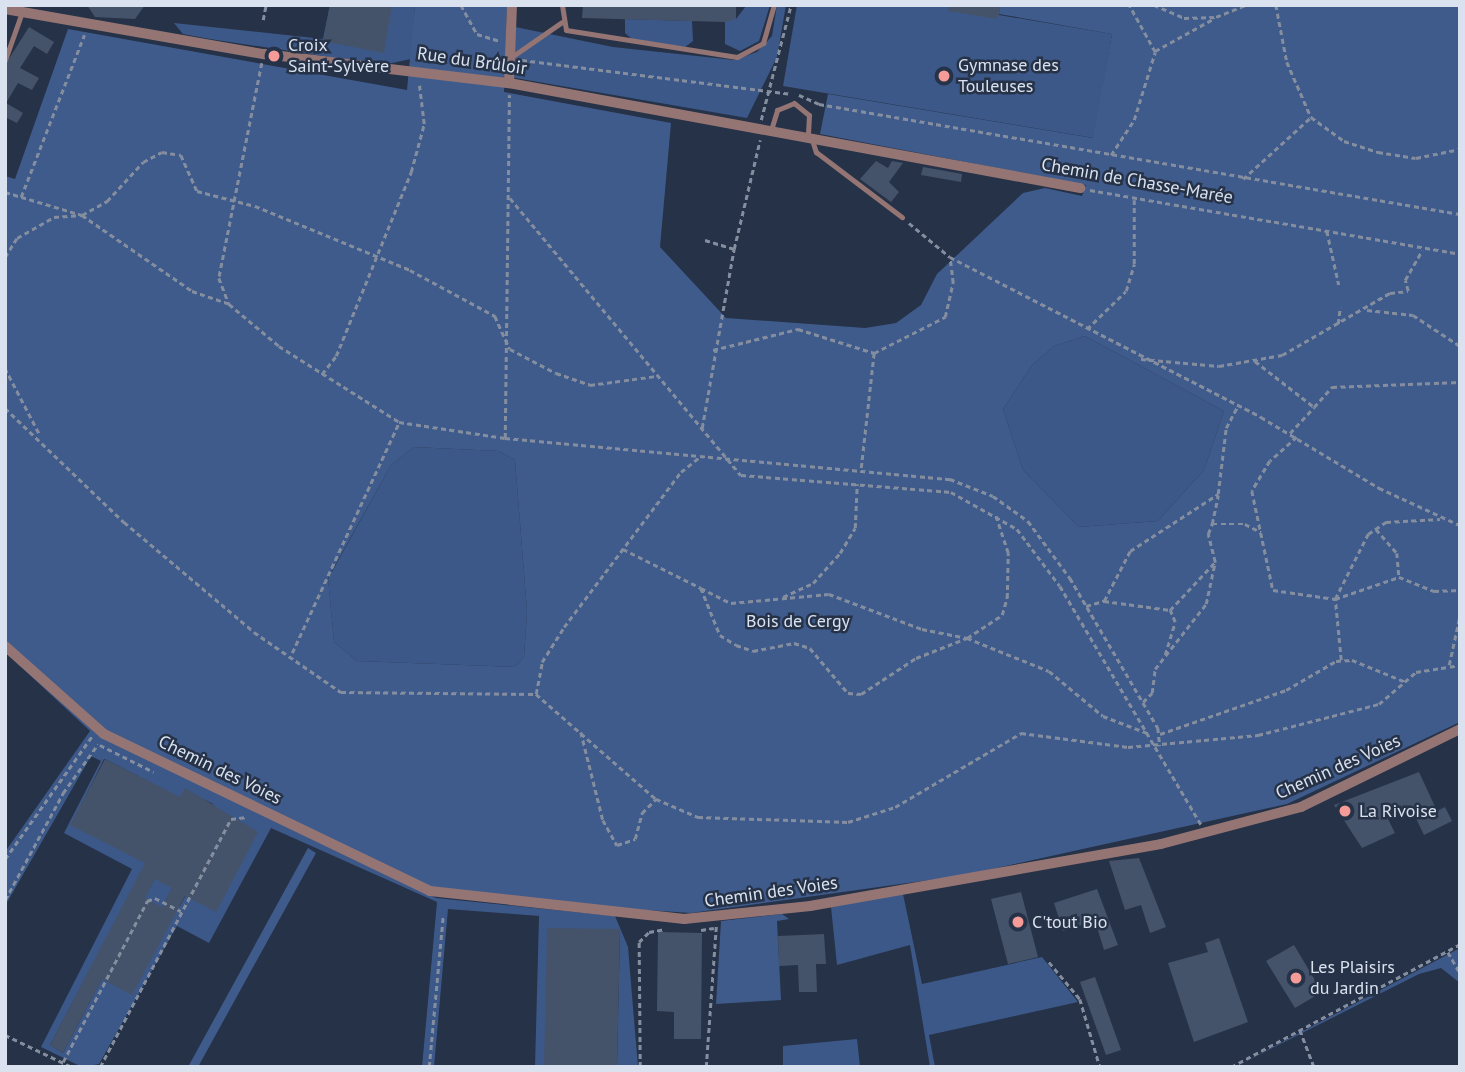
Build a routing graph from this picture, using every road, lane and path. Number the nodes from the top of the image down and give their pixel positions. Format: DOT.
graph roads {
  1 [pos="266,5"];
  2 [pos="461,5"];
  3 [pos="512,5"];
  4 [pos="562,5"];
  5 [pos="774,5"];
  6 [pos="791,5"];
  7 [pos="1129,5"];
  8 [pos="1154,5"];
  9 [pos="1245,5"];
  10 [pos="1276,5"];
  11 [pos="5,9"];
  12 [pos="22,12"];
  13 [pos="1216,17"];
  14 [pos="263,20"];
  15 [pos="562,22"];
  16 [pos="88,25"];
  17 [pos="510,44"];
  18 [pos="1155,52"];
  19 [pos="264,54"];
  20 [pos="510,58"];
  21 [pos="5,60"];
  22 [pos="419,71"];
  23 [pos="509,83"];
  24 [pos="769,95"];
  25 [pos="1311,117"];
  26 [pos="766,130"];
  27 [pos="810,137"];
  28 [pos="1460,149"];
  29 [pos="1111,155"];
  30 [pos="1243,179"];
  31 [pos="1080,188"];
  32 [pos="5,192"];
  33 [pos="21,197"];
  34 [pos="510,198"];
  35 [pos="1134,200"];
  36 [pos="231,203"];
  37 [pos="1460,214"];
  38 [pos="82,215"];
  39 [pos="902,217"];
  40 [pos="1327,231"];
  41 [pos="705,240"];
  42 [pos="734,248"];
  43 [pos="1423,248"];
  44 [pos="1460,254"];
  45 [pos="5,257"];
  46 [pos="376,257"];
  47 [pos="950,257"];
  48 [pos="1339,285"];
  49 [pos="229,304"];
  50 [pos="1340,307"];
  51 [pos="1367,310"];
  52 [pos="1338,324"];
  53 [pos="1086,330"];
  54 [pos="1460,346"];
  55 [pos="510,349"];
  56 [pos="713,350"];
  57 [pos="874,353"];
  58 [pos="1137,358"];
  59 [pos="1254,360"];
  60 [pos="5,368"];
  61 [pos="322,374"];
  62 [pos="657,376"];
  63 [pos="1460,382"];
  64 [pos="1237,407"];
  65 [pos="1314,407"];
  66 [pos="5,408"];
  67 [pos="399,422"];
  68 [pos="702,428"];
  69 [pos="1290,433"];
  70 [pos="1297,437"];
  71 [pos="42,438"];
  72 [pos="505,438"];
  73 [pos="703,455"];
  74 [pos="727,458"];
  75 [pos="861,468"];
  76 [pos="858,484"];
  77 [pos="1218,494"];
  78 [pos="995,513"];
  79 [pos="1443,519"];
  80 [pos="1212,524"];
  81 [pos="1460,525"];
  82 [pos="1376,529"];
  83 [pos="1261,532"];
  84 [pos="623,549"];
  85 [pos="1214,562"];
  86 [pos="1399,577"];
  87 [pos="701,588"];
  88 [pos="1460,590"];
  89 [pos="1335,598"];
  90 [pos="778,599"];
  91 [pos="1104,601"];
  92 [pos="1086,606"];
  93 [pos="1170,610"];
  94 [pos="1460,615"];
  95 [pos="967,638"];
  96 [pos="5,646"];
  97 [pos="292,653"];
  98 [pos="1165,657"];
  99 [pos="1342,661"];
  100 [pos="1449,665"];
  101 [pos="1460,665"];
  102 [pos="1406,682"];
  103 [pos="536,694"];
  104 [pos="1143,702"];
  105 [pos="96,729"];
  106 [pos="1460,729"];
  107 [pos="581,732"];
  108 [pos="1153,735"];
  109 [pos="1159,735"];
  110 [pos="99,744"];
  111 [pos="1160,746"];
  112 [pos="656,799"];
  113 [pos="257,818"];
  114 [pos="1204,830"];
  115 [pos="5,859"];
  116 [pos="5,900"];
  117 [pos="181,911"];
  118 [pos="443,917"];
  119 [pos="717,923"];
  120 [pos="691,929"];
  121 [pos="672,930"];
  122 [pos="1460,944"];
  123 [pos="1448,951"];
  124 [pos="1049,962"];
  125 [pos="1460,973"];
  126 [pos="1300,1030"];
  127 [pos="5,1035"];
  128 [pos="62,1062"];
  129 [pos="72,1067"];
  130 [pos="100,1067"];
  131 [pos="429,1067"];
  132 [pos="640,1067"];
  133 [pos="706,1067"];
  134 [pos="1100,1067"];
  135 [pos="1231,1067"];
  136 [pos="1314,1067"];
  1 -- 14 [label="path"];
  2 -- 17 [label="path"];
  3 -- 17 [label="street"];
  4 -- 15 [label="lane"];
  5 -- 15 [label="lane"];
  6 -- 24 [label="path"];
  7 -- 18 [label="path"];
  8 -- 13 [label="path"];
  9 -- 13 [label="path"];
  10 -- 25 [label="path"];
  11 -- 12 [label="street, Rue du Brûloir"];
  12 -- 16 [label="street, Rue du Brûloir"];
  12 -- 21 [label="lane"];
  13 -- 18 [label="path"];
  15 -- 20 [label="lane"];
  16 -- 19 [label="street, Rue du Brûloir"];
  16 -- 33 [label="path"];
  17 -- 20 [label="street"];
  18 -- 29 [label="path"];
  19 -- 22 [label="street, Rue du Brûloir"];
  19 -- 36 [label="path"];
  20 -- 23 [label="street"];
  20 -- 24 [label="path"];
  22 -- 23 [label="street, Rue du Brûloir"];
  22 -- 46 [label="path"];
  23 -- 26 [label="street, Rue du Brûloir"];
  23 -- 34 [label="path"];
  24 -- 26 [label="path"];
  24 -- 29 [label="path"];
  25 -- 28 [label="path"];
  25 -- 30 [label="path"];
  26 -- 27 [label="street, Rue du Brûloir"];
  26 -- 27 [label="lane"];
  26 -- 42 [label="path"];
  27 -- 31 [label="street, Chemin de Chasse-Marée"];
  27 -- 39 [label="lane"];
  29 -- 30 [label="path"];
  30 -- 37 [label="path"];
  31 -- 35 [label="path, Chemin de Chasse-Marée"];
  32 -- 33 [label="path"];
  33 -- 38 [label="path"];
  34 -- 55 [label="path"];
  34 -- 62 [label="path"];
  35 -- 40 [label="path, Chemin de Chasse-Marée"];
  35 -- 53 [label="path"];
  36 -- 38 [label="path"];
  36 -- 46 [label="path"];
  36 -- 49 [label="path"];
  38 -- 45 [label="path"];
  38 -- 49 [label="path"];
  39 -- 47 [label="path"];
  40 -- 43 [label="path, Chemin de Chasse-Marée"];
  40 -- 48 [label="path"];
  41 -- 42 [label="path"];
  42 -- 56 [label="path"];
  43 -- 44 [label="path, Chemin de Chasse-Marée"];
  43 -- 51 [label="path"];
  46 -- 55 [label="path"];
  46 -- 61 [label="path"];
  47 -- 53 [label="path"];
  47 -- 57 [label="path"];
  49 -- 61 [label="path"];
  50 -- 52 [label="path"];
  51 -- 52 [label="path"];
  51 -- 54 [label="path"];
  52 -- 59 [label="path"];
  53 -- 58 [label="path"];
  55 -- 62 [label="path"];
  55 -- 72 [label="path"];
  56 -- 57 [label="path"];
  56 -- 68 [label="path"];
  57 -- 75 [label="path"];
  58 -- 59 [label="path"];
  58 -- 64 [label="path"];
  59 -- 65 [label="path"];
  60 -- 71 [label="path"];
  61 -- 67 [label="path"];
  62 -- 68 [label="path"];
  63 -- 65 [label="path"];
  64 -- 69 [label="path"];
  64 -- 77 [label="path"];
  65 -- 69 [label="path"];
  66 -- 71 [label="path"];
  67 -- 72 [label="path"];
  67 -- 97 [label="path"];
  68 -- 74 [label="path"];
  69 -- 70 [label="path"];
  70 -- 79 [label="path"];
  70 -- 83 [label="path"];
  71 -- 97 [label="path"];
  72 -- 73 [label="path"];
  73 -- 74 [label="path"];
  73 -- 84 [label="path"];
  74 -- 75 [label="path"];
  74 -- 76 [label="path"];
  75 -- 92 [label="path"];
  76 -- 78 [label="path"];
  76 -- 90 [label="path"];
  77 -- 80 [label="path"];
  77 -- 91 [label="path"];
  78 -- 95 [label="path"];
  78 -- 108 [label="path"];
  79 -- 81 [label="path"];
  79 -- 82 [label="path"];
  80 -- 83 [label="path"];
  80 -- 85 [label="path"];
  82 -- 86 [label="path"];
  82 -- 89 [label="path"];
  83 -- 89 [label="path"];
  84 -- 87 [label="path"];
  84 -- 103 [label="path"];
  85 -- 93 [label="path"];
  85 -- 98 [label="path"];
  86 -- 88 [label="path"];
  86 -- 89 [label="path"];
  87 -- 90 [label="path"];
  87 -- 95 [label="path"];
  89 -- 99 [label="path"];
  90 -- 95 [label="path"];
  91 -- 92 [label="path"];
  91 -- 93 [label="path"];
  92 -- 104 [label="path"];
  93 -- 98 [label="path"];
  94 -- 100 [label="path"];
  95 -- 108 [label="path"];
  96 -- 105 [label="street, Chemin des Voies"];
  97 -- 103 [label="path"];
  98 -- 104 [label="path"];
  99 -- 102 [label="path"];
  99 -- 109 [label="path"];
  100 -- 101 [label="path"];
  100 -- 102 [label="path"];
  102 -- 111 [label="path"];
  103 -- 107 [label="path"];
  104 -- 109 [label="path"];
  105 -- 115 [label="path"];
  105 -- 119 [label="street, Chemin des Voies"];
  106 -- 114 [label="street, Chemin des Voies"];
  107 -- 112 [label="path"];
  107 -- 112 [label="path"];
  108 -- 109 [label="path"];
  108 -- 111 [label="path"];
  109 -- 111 [label="path"];
  110 -- 116 [label="path"];
  111 -- 112 [label="path"];
  111 -- 114 [label="path"];
  113 -- 117 [label="path"];
  114 -- 119 [label="street, Chemin des Voies"];
  117 -- 128 [label="path"];
  117 -- 130 [label="path"];
  118 -- 131 [label="path"];
  119 -- 120 [label="path"];
  119 -- 133 [label="path"];
  121 -- 132 [label="path"];
  122 -- 123 [label="path"];
  123 -- 125 [label="path"];
  123 -- 126 [label="path"];
  124 -- 134 [label="path"];
  126 -- 135 [label="path"];
  126 -- 136 [label="path"];
  127 -- 128 [label="path"];
  128 -- 129 [label="path"];
}
